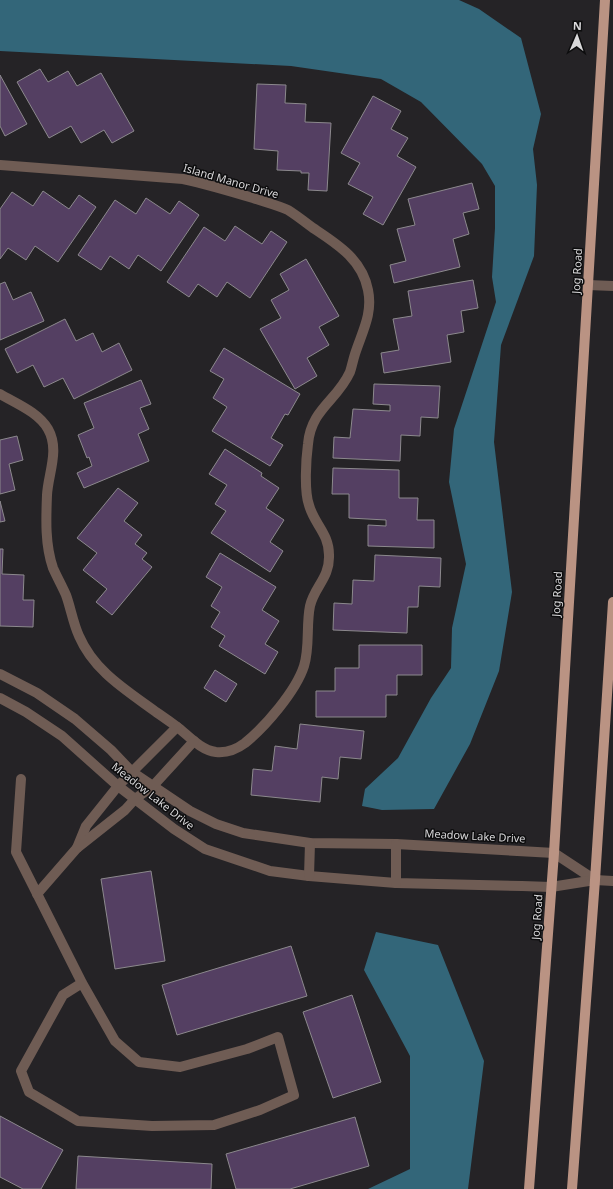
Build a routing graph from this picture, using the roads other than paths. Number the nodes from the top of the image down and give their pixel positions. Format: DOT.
graph roads {
  1 [pos="605,0"];
  2 [pos="0,165"];
  3 [pos="588,284"];
  4 [pos="613,286"];
  5 [pos="0,394"];
  6 [pos="613,602"];
  7 [pos="0,674"];
  8 [pos="0,698"];
  9 [pos="176,727"];
  10 [pos="194,741"];
  11 [pos="132,772"];
  12 [pos="21,779"];
  13 [pos="118,786"];
  14 [pos="153,786"];
  15 [pos="136,800"];
  16 [pos="310,843"];
  17 [pos="396,844"];
  18 [pos="77,848"];
  19 [pos="554,853"];
  20 [pos="309,876"];
  21 [pos="596,880"];
  22 [pos="613,881"];
  23 [pos="396,883"];
  24 [pos="551,887"];
  25 [pos="37,894"];
  26 [pos="82,983"];
  27 [pos="529,1189"];
  28 [pos="572,1189"];
  1 -- 3 [label="main road, Jog Road"];
  2 -- 10 [label="street, Island Manor Drive"];
  3 -- 4 [label="street"];
  3 -- 19 [label="main road, Jog Road"];
  5 -- 9 [label="street, Island Manor Drive"];
  6 -- 21 [label="main road"];
  7 -- 11 [label="street, Meadow Lake Drive"];
  8 -- 13 [label="street, Meadow Lake Drive"];
  9 -- 10 [label="street, Island Manor Drive"];
  9 -- 11 [label="street"];
  10 -- 14 [label="street"];
  11 -- 13 [label="street"];
  11 -- 14 [label="street, Meadow Lake Drive"];
  12 -- 25 [label="street"];
  13 -- 15 [label="street, Meadow Lake Drive"];
  13 -- 18 [label="street"];
  14 -- 15 [label="street"];
  14 -- 16 [label="street, Meadow Lake Drive"];
  15 -- 18 [label="street"];
  15 -- 20 [label="street, Meadow Lake Drive"];
  16 -- 17 [label="street, Meadow Lake Drive"];
  16 -- 20 [label="street"];
  17 -- 19 [label="street, Meadow Lake Drive"];
  17 -- 23 [label="street"];
  18 -- 25 [label="street"];
  19 -- 21 [label="street"];
  19 -- 24 [label="main road, Jog Road"];
  20 -- 23 [label="street, Meadow Lake Drive"];
  21 -- 22 [label="street, Meadow Lake Drive"];
  21 -- 24 [label="street, Meadow Lake Drive"];
  21 -- 28 [label="main road"];
  23 -- 24 [label="street, Meadow Lake Drive"];
  24 -- 27 [label="main road, Jog Road"];
  25 -- 26 [label="street"];
  26 -- 26 [label="street"];
}
